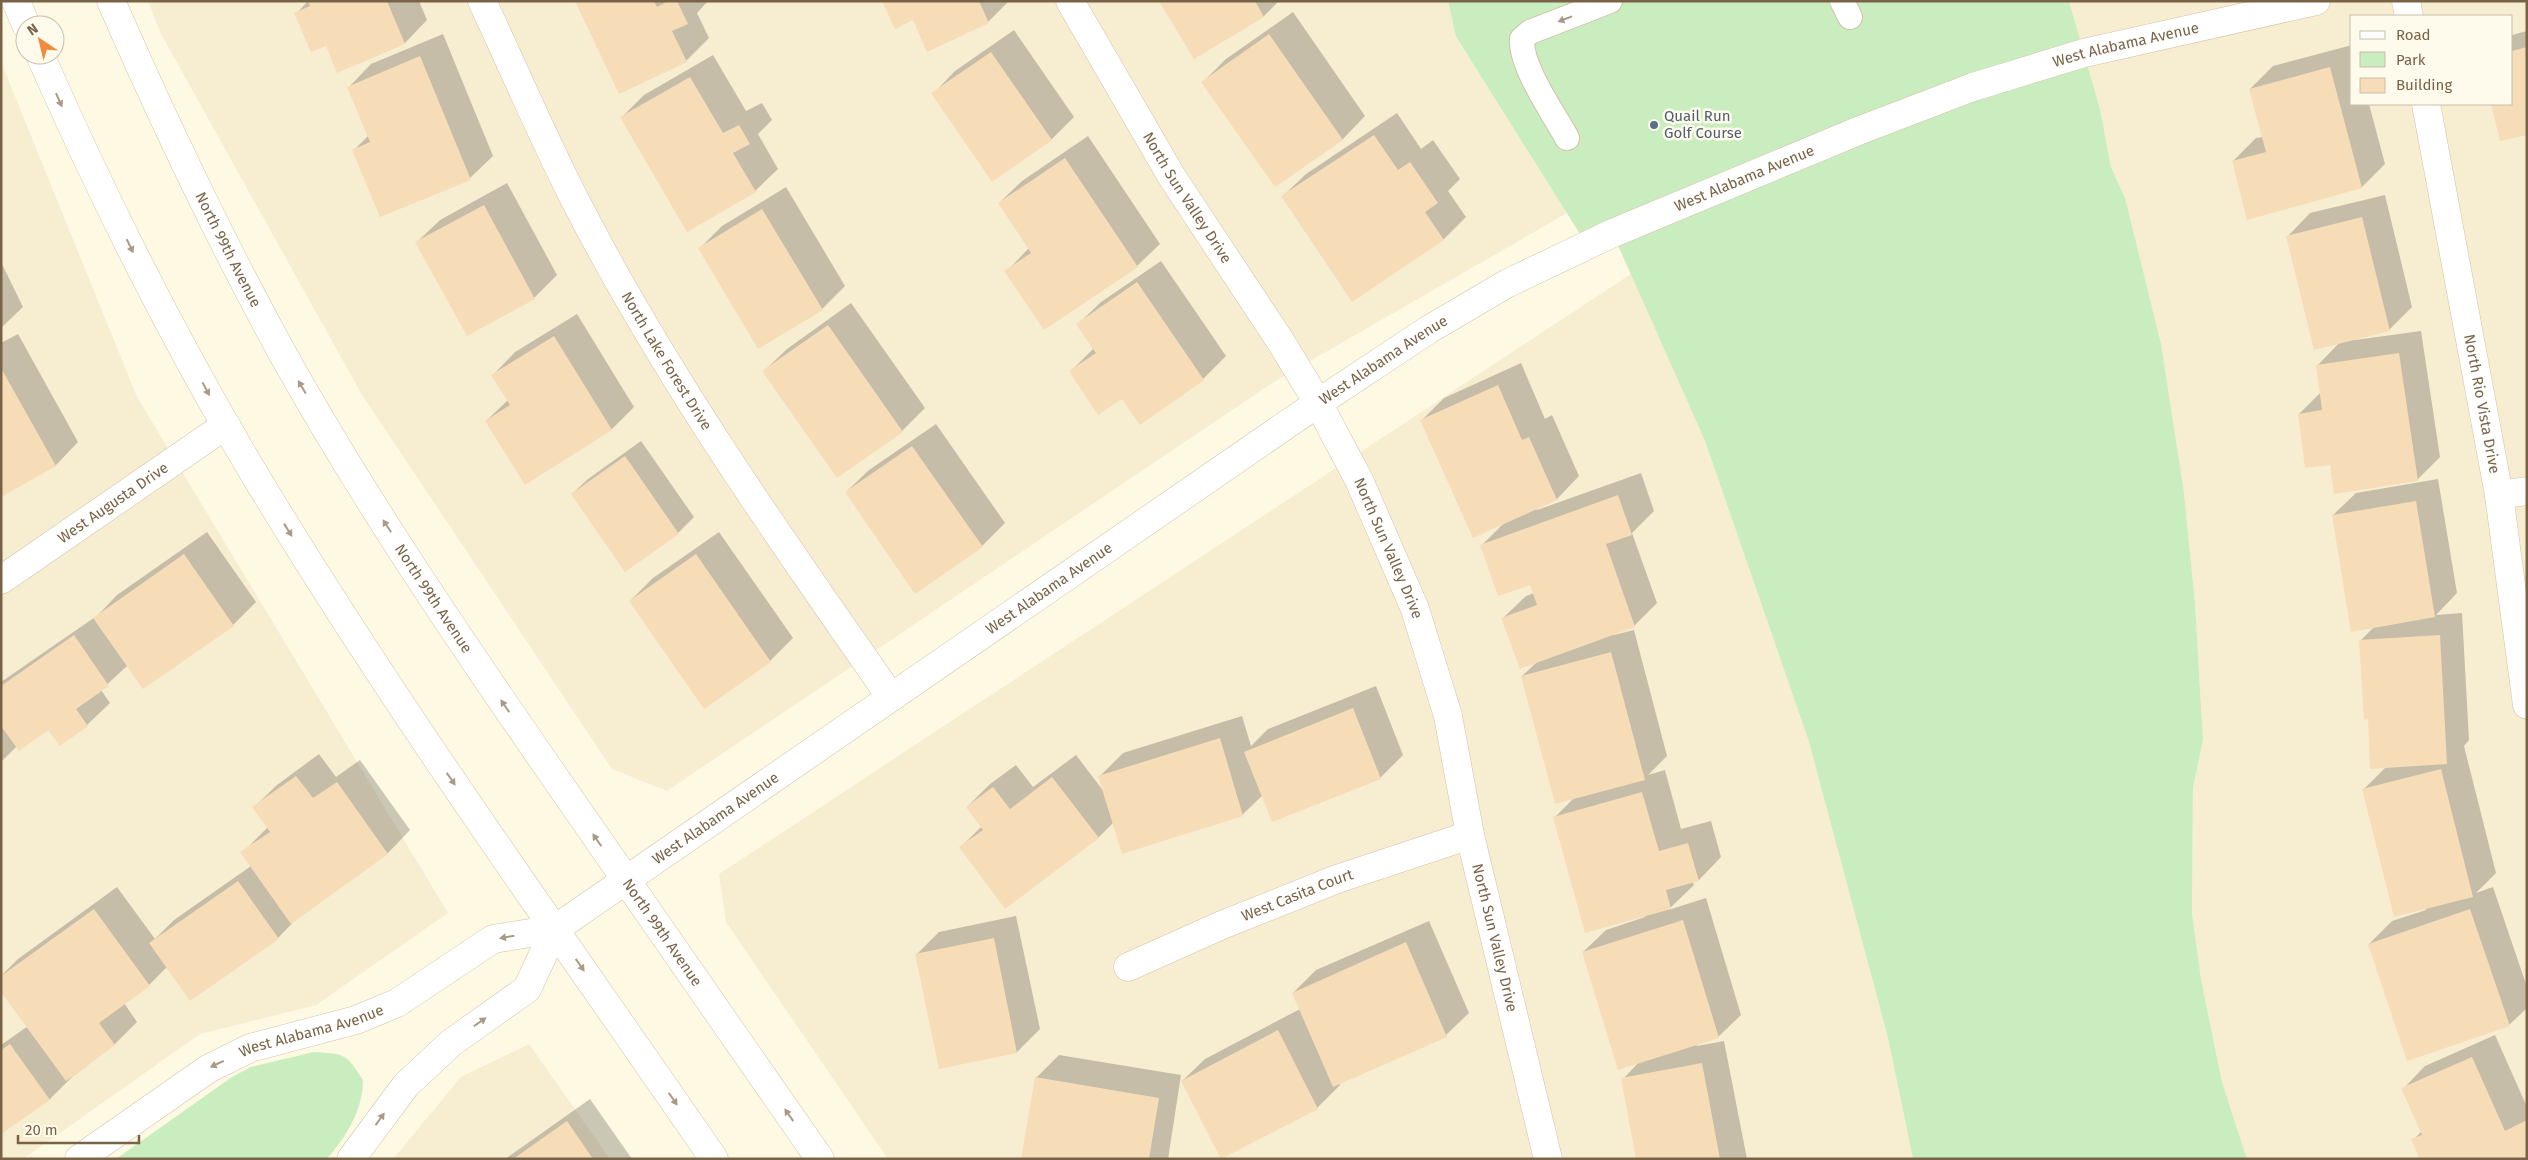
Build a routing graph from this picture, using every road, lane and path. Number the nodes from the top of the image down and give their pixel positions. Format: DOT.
graph roads {
  1 [pos="16,1"];
  2 [pos="111,1"];
  3 [pos="482,1"];
  4 [pos="1070,1"];
  5 [pos="1610,1"];
  6 [pos="2316,1"];
  7 [pos="2406,1"];
  8 [pos="22,15"];
  9 [pos="2409,15"];
  10 [pos="44,65"];
  11 [pos="2426,105"];
  12 [pos="1567,138"];
  13 [pos="1318,403"];
  14 [pos="226,425"];
  15 [pos="2527,491"];
  16 [pos="2499,495"];
  17 [pos="1,580"];
  18 [pos="891,697"];
  19 [pos="2527,705"];
  20 [pos="1470,835"];
  21 [pos="625,880"];
  22 [pos="555,929"];
  23 [pos="1128,967"];
  24 [pos="79,1159"];
  25 [pos="351,1159"];
  26 [pos="714,1159"];
  27 [pos="820,1159"];
  28 [pos="1548,1159"];
  1 -- 8 [label="street"];
  21 -- 2 [label="street, North 99th Avenue, one-way"];
  3 -- 18 [label="street, North Lake Forest Drive"];
  4 -- 13 [label="street, North Sun Valley Drive"];
  5 -- 12 [label="lane, one-way"];
  6 -- 13 [label="street, West Alabama Avenue"];
  7 -- 9 [label="street"];
  10 -- 14 [label="street, one-way"];
  11 -- 16 [label="street, North Rio Vista Drive"];
  13 -- 18 [label="street, West Alabama Avenue"];
  13 -- 20 [label="street, North Sun Valley Drive"];
  14 -- 17 [label="street, West Augusta Drive"];
  14 -- 22 [label="street, one-way"];
  15 -- 16 [label="street"];
  16 -- 19 [label="street, North Rio Vista Drive"];
  18 -- 21 [label="street, West Alabama Avenue"];
  20 -- 23 [label="street, West Casita Court"];
  20 -- 28 [label="street, North Sun Valley Drive"];
  21 -- 22 [label="street, West Alabama Avenue"];
  27 -- 21 [label="street, North 99th Avenue, one-way"];
  22 -- 24 [label="street, West Alabama Avenue, one-way"];
  25 -- 22 [label="street, West Alabama Avenue, one-way"];
  22 -- 26 [label="street, one-way"];
}
